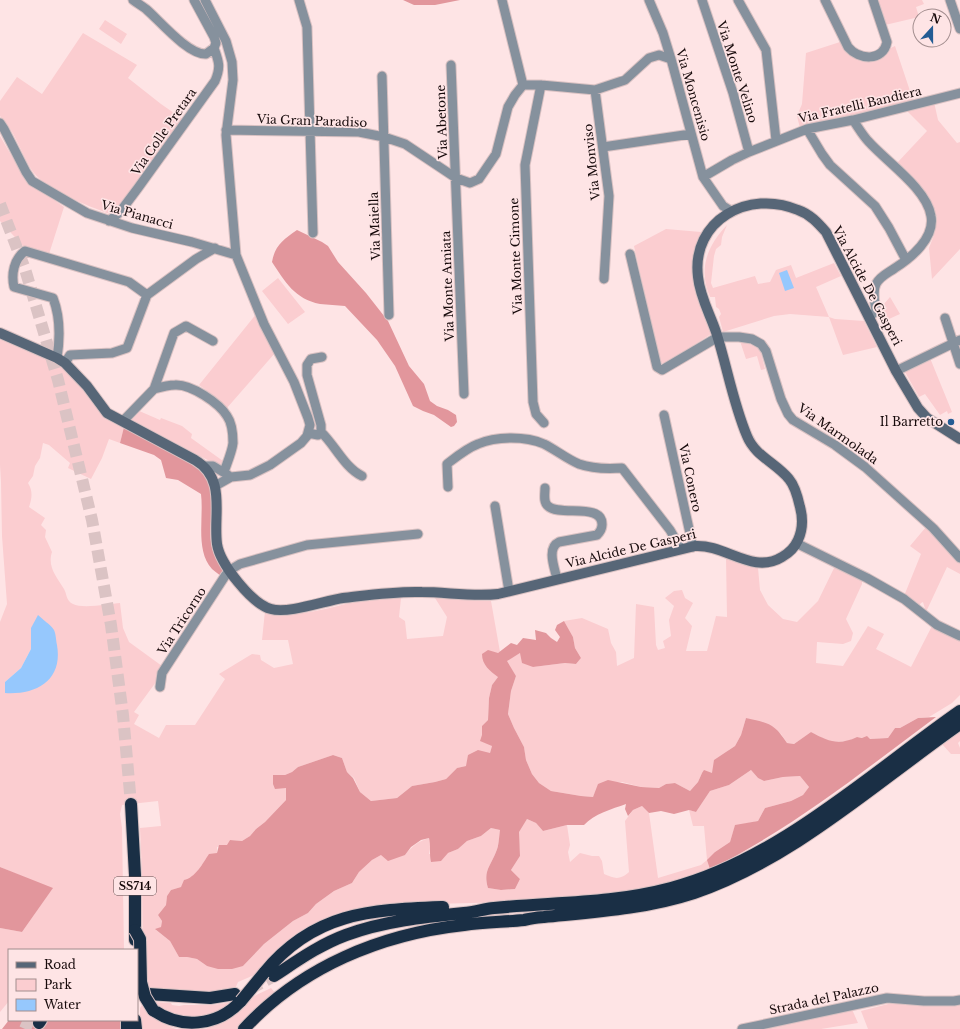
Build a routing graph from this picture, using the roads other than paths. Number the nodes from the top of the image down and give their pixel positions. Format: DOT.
graph roads {
  1 [pos="133,0"];
  2 [pos="194,0"];
  3 [pos="205,0"];
  4 [pos="298,0"];
  5 [pos="502,0"];
  6 [pos="649,0"];
  7 [pos="702,0"];
  8 [pos="738,0"];
  9 [pos="825,0"];
  10 [pos="873,0"];
  11 [pos="950,0"];
  12 [pos="960,29"];
  13 [pos="214,48"];
  14 [pos="671,59"];
  15 [pos="451,65"];
  16 [pos="382,76"];
  17 [pos="523,85"];
  18 [pos="541,85"];
  19 [pos="595,90"];
  20 [pos="960,94"];
  21 [pos="853,120"];
  22 [pos="0,123"];
  23 [pos="807,129"];
  24 [pos="226,130"];
  25 [pos="310,132"];
  26 [pos="691,134"];
  27 [pos="384,137"];
  28 [pos="776,140"];
  29 [pos="603,147"];
  30 [pos="749,152"];
  31 [pos="703,177"];
  32 [pos="456,178"];
  33 [pos="732,210"];
  34 [pos="109,221"];
  35 [pos="313,232"];
  36 [pos="216,248"];
  37 [pos="630,254"];
  38 [pos="236,255"];
  39 [pos="906,260"];
  40 [pos="604,279"];
  41 [pos="147,295"];
  42 [pos="389,315"];
  43 [pos="869,317"];
  44 [pos="945,318"];
  45 [pos="0,333"];
  46 [pos="718,337"];
  47 [pos="213,341"];
  48 [pos="957,342"];
  49 [pos="322,356"];
  50 [pos="61,361"];
  51 [pos="960,364"];
  52 [pos="896,371"];
  53 [pos="154,389"];
  54 [pos="464,394"];
  55 [pos="664,415"];
  56 [pos="123,421"];
  57 [pos="544,423"];
  58 [pos="321,432"];
  59 [pos="308,433"];
  60 [pos="960,439"];
  61 [pos="203,466"];
  62 [pos="228,475"];
  63 [pos="362,476"];
  64 [pos="215,486"];
  65 [pos="448,487"];
  66 [pos="545,488"];
  67 [pos="494,506"];
  68 [pos="418,534"];
  69 [pos="796,543"];
  70 [pos="692,547"];
  71 [pos="681,549"];
  72 [pos="960,558"];
  73 [pos="230,570"];
  74 [pos="557,579"];
  75 [pos="509,591"];
  76 [pos="960,636"];
  77 [pos="160,687"];
  78 [pos="960,711"];
  79 [pos="960,724"];
  80 [pos="945,728"];
  81 [pos="131,804"];
  82 [pos="786,842"];
  83 [pos="492,908"];
  84 [pos="541,917"];
  85 [pos="369,928"];
  86 [pos="135,930"];
  87 [pos="135,949"];
  88 [pos="269,975"];
  89 [pos="148,994"];
  90 [pos="238,998"];
  91 [pos="960,1000"];
  92 [pos="244,1029"];
  93 [pos="742,1029"];
  1 -- 13 [label="street"];
  2 -- 13 [label="street, Via Colle Pretara"];
  3 -- 24 [label="street"];
  4 -- 25 [label="street"];
  5 -- 17 [label="street"];
  6 -- 14 [label="street, Via Moncenisio"];
  7 -- 30 [label="street, Via Monte Velino"];
  8 -- 28 [label="street"];
  9 -- 10 [label="street"];
  11 -- 12 [label="street"];
  13 -- 34 [label="street, Via Colle Pretara"];
  14 -- 19 [label="street"];
  14 -- 26 [label="street, Via Moncenisio"];
  15 -- 32 [label="street, Via Abetone"];
  16 -- 27 [label="street, Via Maiella"];
  17 -- 18 [label="street"];
  17 -- 32 [label="street, Via Gran Paradiso"];
  18 -- 19 [label="street"];
  18 -- 57 [label="street, Via Monte Cimone"];
  19 -- 29 [label="street, Via Monviso"];
  20 -- 21 [label="street, Via Fratelli Bandiera"];
  21 -- 23 [label="street, Via Fratelli Bandiera"];
  21 -- 39 [label="street"];
  22 -- 34 [label="street, Via Pianacci"];
  23 -- 28 [label="street, Via Fratelli Bandiera"];
  23 -- 39 [label="street"];
  24 -- 25 [label="street, Via Gran Paradiso"];
  24 -- 38 [label="street"];
  25 -- 27 [label="street, Via Gran Paradiso"];
  25 -- 35 [label="street"];
  26 -- 29 [label="street"];
  26 -- 31 [label="street, Via Moncenisio"];
  27 -- 32 [label="street, Via Gran Paradiso"];
  27 -- 42 [label="street, Via Maiella"];
  28 -- 30 [label="street, Via Fratelli Bandiera"];
  29 -- 40 [label="street, Via Monviso"];
  30 -- 31 [label="street, Via Fratelli Bandiera"];
  31 -- 33 [label="street, Via Moncenisio"];
  32 -- 54 [label="street, Via Monte Amiata"];
  33 -- 43 [label="street, Via Alcide De Gasperi"];
  33 -- 46 [label="street, Via Alcide De Gasperi"];
  34 -- 36 [label="street, Via Pianacci"];
  36 -- 38 [label="street, Via Pianacci"];
  36 -- 41 [label="street"];
  37 -- 46 [label="street"];
  38 -- 59 [label="street"];
  39 -- 43 [label="street"];
  41 -- 50 [label="street"];
  41 -- 50 [label="street"];
  43 -- 52 [label="street, Via Alcide De Gasperi"];
  44 -- 48 [label="street"];
  45 -- 50 [label="street, Via Alcide De Gasperi"];
  46 -- 69 [label="street, Via Alcide De Gasperi"];
  46 -- 72 [label="street, Via Marmolada"];
  47 -- 53 [label="street"];
  48 -- 51 [label="street"];
  48 -- 52 [label="street"];
  49 -- 58 [label="street"];
  50 -- 56 [label="street, Via Alcide De Gasperi"];
  52 -- 60 [label="street, Via Alcide De Gasperi"];
  53 -- 56 [label="street"];
  53 -- 62 [label="street"];
  55 -- 70 [label="street, Via Conero"];
  56 -- 61 [label="street, Via Alcide De Gasperi"];
  58 -- 59 [label="street"];
  58 -- 63 [label="street"];
  59 -- 62 [label="street"];
  61 -- 62 [label="street"];
  61 -- 64 [label="street, Via Alcide De Gasperi"];
  62 -- 64 [label="street"];
  64 -- 73 [label="street, Via Alcide De Gasperi"];
  65 -- 71 [label="street"];
  66 -- 74 [label="street"];
  67 -- 75 [label="street"];
  68 -- 73 [label="street"];
  69 -- 70 [label="street, Via Alcide De Gasperi"];
  69 -- 76 [label="street"];
  70 -- 71 [label="street, Via Alcide De Gasperi"];
  71 -- 74 [label="street, Via Alcide De Gasperi"];
  73 -- 75 [label="street, Via Alcide De Gasperi"];
  73 -- 77 [label="street, Via Tricorno"];
  74 -- 75 [label="street, Via Alcide De Gasperi"];
  78 -- 80 [label="highway"];
  79 -- 80 [label="highway"];
  80 -- 82 [label="highway"];
  81 -- 86 [label="highway, SS714"];
  82 -- 83 [label="highway"];
  82 -- 84 [label="highway"];
  83 -- 85 [label="highway"];
  83 -- 88 [label="highway"];
  84 -- 85 [label="highway"];
  84 -- 92 [label="highway"];
  85 -- 88 [label="highway"];
  86 -- 87 [label="highway, SS714"];
  86 -- 90 [label="highway, bridge"];
  88 -- 90 [label="highway, bridge"];
  89 -- 90 [label="highway"];
  91 -- 93 [label="street, Strada del Palazzo"];
}
